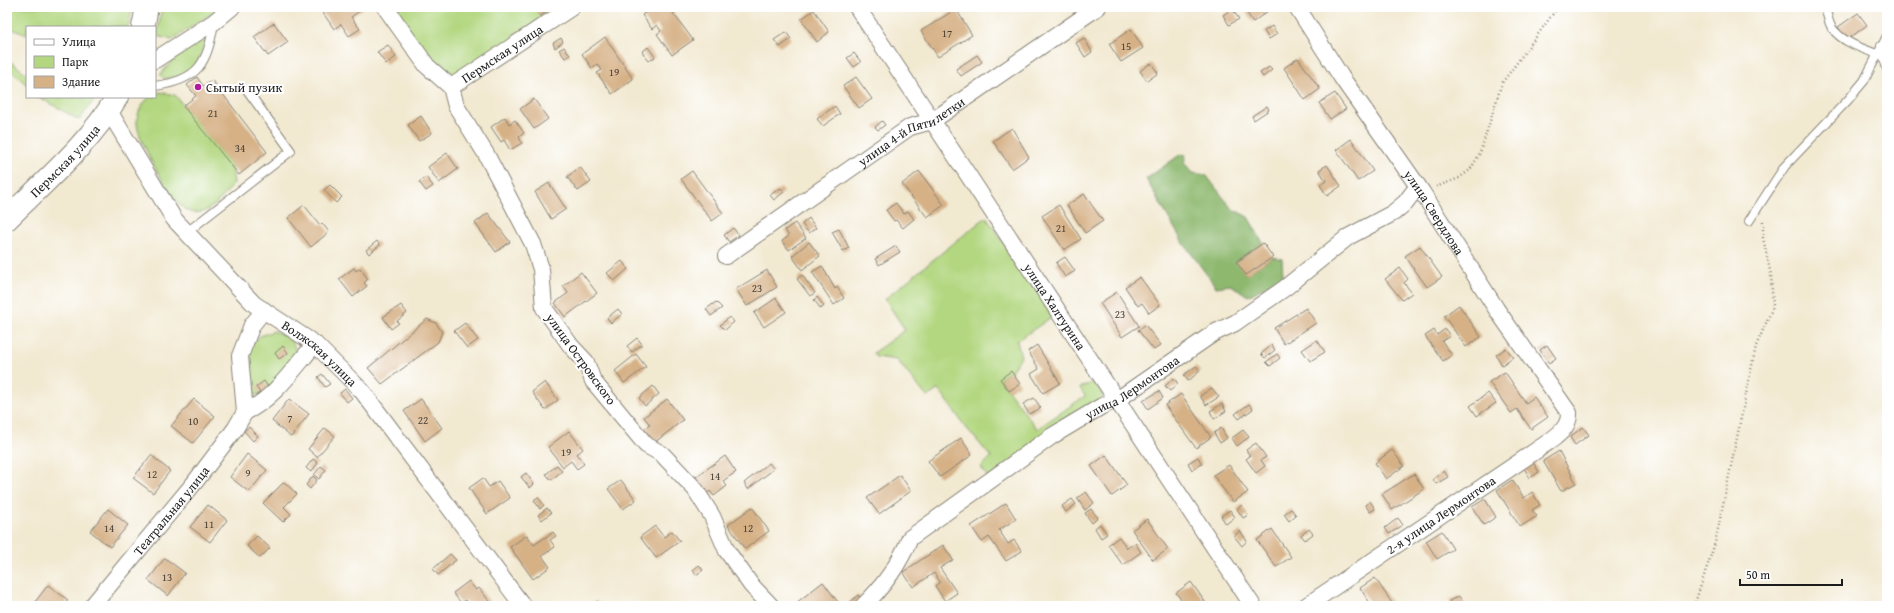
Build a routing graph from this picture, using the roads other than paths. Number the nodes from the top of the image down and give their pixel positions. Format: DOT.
graph roads {
  1 [pos="147,7"];
  2 [pos="232,7"];
  3 [pos="386,7"];
  4 [pos="572,7"];
  5 [pos="857,7"];
  6 [pos="1098,7"];
  7 [pos="1297,7"];
  8 [pos="1825,7"];
  9 [pos="214,22"];
  10 [pos="143,26"];
  11 [pos="1887,36"];
  12 [pos="1879,50"];
  13 [pos="156,59"];
  14 [pos="1887,69"];
  15 [pos="156,86"];
  16 [pos="451,87"];
  17 [pos="247,90"];
  18 [pos="113,104"];
  19 [pos="932,121"];
  20 [pos="1420,189"];
  21 [pos="7,220"];
  22 [pos="1749,221"];
  23 [pos="187,232"];
  24 [pos="726,256"];
  25 [pos="264,310"];
  26 [pos="315,344"];
  27 [pos="1117,400"];
  28 [pos="245,412"];
  29 [pos="1569,419"];
  30 [pos="92,606"];
  31 [pos="523,606"];
  32 [pos="770,606"];
  33 [pos="863,606"];
  34 [pos="1253,606"];
  35 [pos="1306,606"];
  1 -- 10 [label="highway"];
  2 -- 9 [label="street"];
  3 -- 16 [label="street"];
  4 -- 16 [label="street, Пермская улица"];
  5 -- 19 [label="street, улица Халтурина"];
  6 -- 19 [label="street, улица 4-й Пятилетки"];
  7 -- 20 [label="street, улица Свердлова"];
  8 -- 12 [label="lane"];
  9 -- 13 [label="street"];
  9 -- 15 [label="lane"];
  11 -- 12 [label="lane"];
  12 -- 14 [label="lane"];
  12 -- 22 [label="lane"];
  16 -- 32 [label="street, улица Островского"];
  17 -- 23 [label="lane"];
  18 -- 21 [label="highway, Пермская улица"];
  18 -- 23 [label="street, Волжская улица"];
  19 -- 24 [label="street, улица 4-й Пятилетки"];
  19 -- 27 [label="street, улица Халтурина"];
  20 -- 27 [label="street, улица Лермонтова"];
  20 -- 29 [label="street, улица Свердлова"];
  23 -- 25 [label="street, Волжская улица"];
  25 -- 26 [label="street, Волжская улица"];
  25 -- 28 [label="street"];
  26 -- 28 [label="street, Театральная улица"];
  26 -- 31 [label="street, Волжская улица"];
  27 -- 33 [label="street, улица Лермонтова"];
  27 -- 34 [label="street, улица Халтурина"];
  28 -- 30 [label="street, Театральная улица"];
  29 -- 35 [label="street, 2-я улица Лермонтова"];
}
